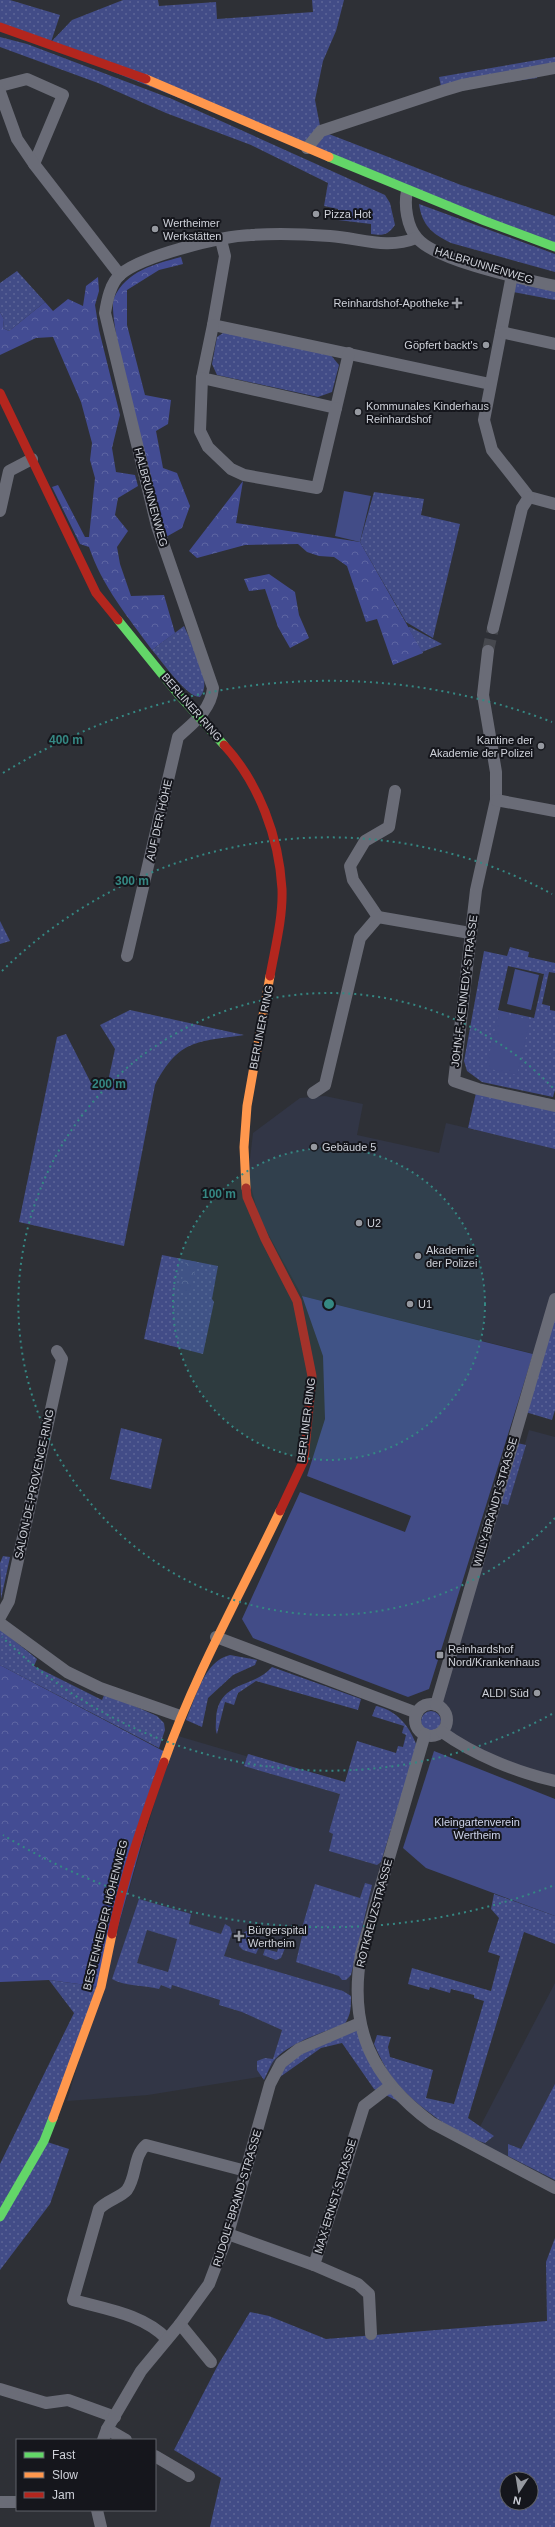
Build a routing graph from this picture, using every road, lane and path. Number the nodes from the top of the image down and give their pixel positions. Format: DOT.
graph roads {
  1 [pos="0,27"];
  2 [pos="555,68"];
  3 [pos="0,86"];
  4 [pos="0,92"];
  5 [pos="306,148"];
  6 [pos="34,164"];
  7 [pos="407,191"];
  8 [pos="416,238"];
  9 [pos="221,240"];
  10 [pos="555,247"];
  11 [pos="120,275"];
  12 [pos="512,275"];
  13 [pos="555,286"];
  14 [pos="213,325"];
  15 [pos="501,332"];
  16 [pos="555,344"];
  17 [pos="349,353"];
  18 [pos="202,378"];
  19 [pos="490,384"];
  20 [pos="0,393"];
  21 [pos="336,408"];
  22 [pos="32,459"];
  23 [pos="529,497"];
  24 [pos="555,504"];
  25 [pos="0,511"];
  26 [pos="493,628"];
  27 [pos="488,651"];
  28 [pos="200,716"];
  29 [pos="395,791"];
  30 [pos="496,800"];
  31 [pos="555,811"];
  32 [pos="378,917"];
  33 [pos="470,933"];
  34 [pos="127,956"];
  35 [pos="313,1093"];
  36 [pos="555,1106"];
  37 [pos="555,1299"];
  38 [pos="57,1351"];
  39 [pos="0,1617"];
  40 [pos="0,1623"];
  41 [pos="216,1637"];
  42 [pos="436,1705"];
  43 [pos="417,1713"];
  44 [pos="180,1716"];
  45 [pos="442,1732"];
  46 [pos="425,1734"];
  47 [pos="555,1781"];
  48 [pos="360,2023"];
  49 [pos="390,2086"];
  50 [pos="246,2171"];
  51 [pos="555,2188"];
  52 [pos="0,2217"];
  53 [pos="228,2234"];
  54 [pos="314,2265"];
  55 [pos="180,2324"];
  56 [pos="371,2334"];
  57 [pos="166,2339"];
  58 [pos="211,2362"];
  59 [pos="0,2389"];
  60 [pos="115,2417"];
  61 [pos="105,2434"];
  62 [pos="122,2439"];
  63 [pos="156,2457"];
  64 [pos="190,2476"];
  65 [pos="0,2502"];
  66 [pos="16,2502"];
  67 [pos="97,2511"];
  68 [pos="101,2527"];
  1 -- 5 [label="street"];
  2 -- 5 [label="street"];
  3 -- 6 [label="street"];
  4 -- 6 [label="street"];
  5 -- 7 [label="street"];
  6 -- 11 [label="street"];
  7 -- 8 [label="street"];
  7 -- 10 [label="street"];
  8 -- 9 [label="street, HALBRUNNENWEG"];
  8 -- 12 [label="street, HALBRUNNENWEG"];
  9 -- 11 [label="street, HALBRUNNENWEG"];
  9 -- 14 [label="street"];
  11 -- 28 [label="street, HALBRUNNENWEG"];
  12 -- 13 [label="street, HALBRUNNENWEG"];
  12 -- 15 [label="street"];
  14 -- 17 [label="street"];
  14 -- 18 [label="street"];
  15 -- 16 [label="street"];
  15 -- 19 [label="street"];
  17 -- 19 [label="street"];
  17 -- 21 [label="street"];
  18 -- 21 [label="street"];
  18 -- 21 [label="street"];
  19 -- 23 [label="street"];
  20 -- 22 [label="street, BERLINER RING"];
  22 -- 25 [label="street"];
  22 -- 28 [label="street, BERLINER RING"];
  23 -- 24 [label="street"];
  23 -- 26 [label="street"];
  27 -- 30 [label="street, JOHN-F.-KENNEDY-STRASSE"];
  28 -- 34 [label="street, AUF DER HÖHE"];
  28 -- 41 [label="street, BERLINER RING"];
  29 -- 32 [label="street"];
  30 -- 31 [label="street"];
  30 -- 33 [label="street, JOHN-F.-KENNEDY-STRASSE"];
  32 -- 33 [label="street"];
  32 -- 35 [label="street"];
  33 -- 36 [label="street, JOHN-F.-KENNEDY-STRASSE"];
  37 -- 42 [label="street, WILLY-BRANDT-STRASSE"];
  38 -- 39 [label="street, SALON-DE-PROVENCE-RING"];
  40 -- 44 [label="street"];
  41 -- 43 [label="street"];
  41 -- 44 [label="street, BESTENHEIDER HÖHENWEG"];
  42 -- 43 [label="street"];
  42 -- 45 [label="street"];
  43 -- 46 [label="street"];
  44 -- 52 [label="street, BESTENHEIDER HÖHENWEG"];
  45 -- 46 [label="street"];
  45 -- 47 [label="street"];
  46 -- 48 [label="street, ROTKREUZSTRASSE"];
  48 -- 49 [label="street, ROTKREUZSTRASSE"];
  48 -- 50 [label="street, RUDOLF-BRAND-STRASSE"];
  49 -- 51 [label="street, ROTKREUZSTRASSE"];
  49 -- 54 [label="street, MAX-ERNST-STRASSE"];
  50 -- 53 [label="street, RUDOLF-BRAND-STRASSE"];
  50 -- 57 [label="street"];
  53 -- 54 [label="street"];
  53 -- 55 [label="street, RUDOLF-BRAND-STRASSE"];
  54 -- 56 [label="street, MAX-ERNST-STRASSE"];
  55 -- 57 [label="street, RUDOLF-BRAND-STRASSE"];
  55 -- 58 [label="street"];
  57 -- 60 [label="street, RUDOLF-BRAND-STRASSE"];
  59 -- 60 [label="street"];
  60 -- 61 [label="street, RUDOLF-BRAND-STRASSE"];
  61 -- 62 [label="street"];
  63 -- 64 [label="street"];
  65 -- 66 [label="street"];
  67 -- 68 [label="street"];
}
